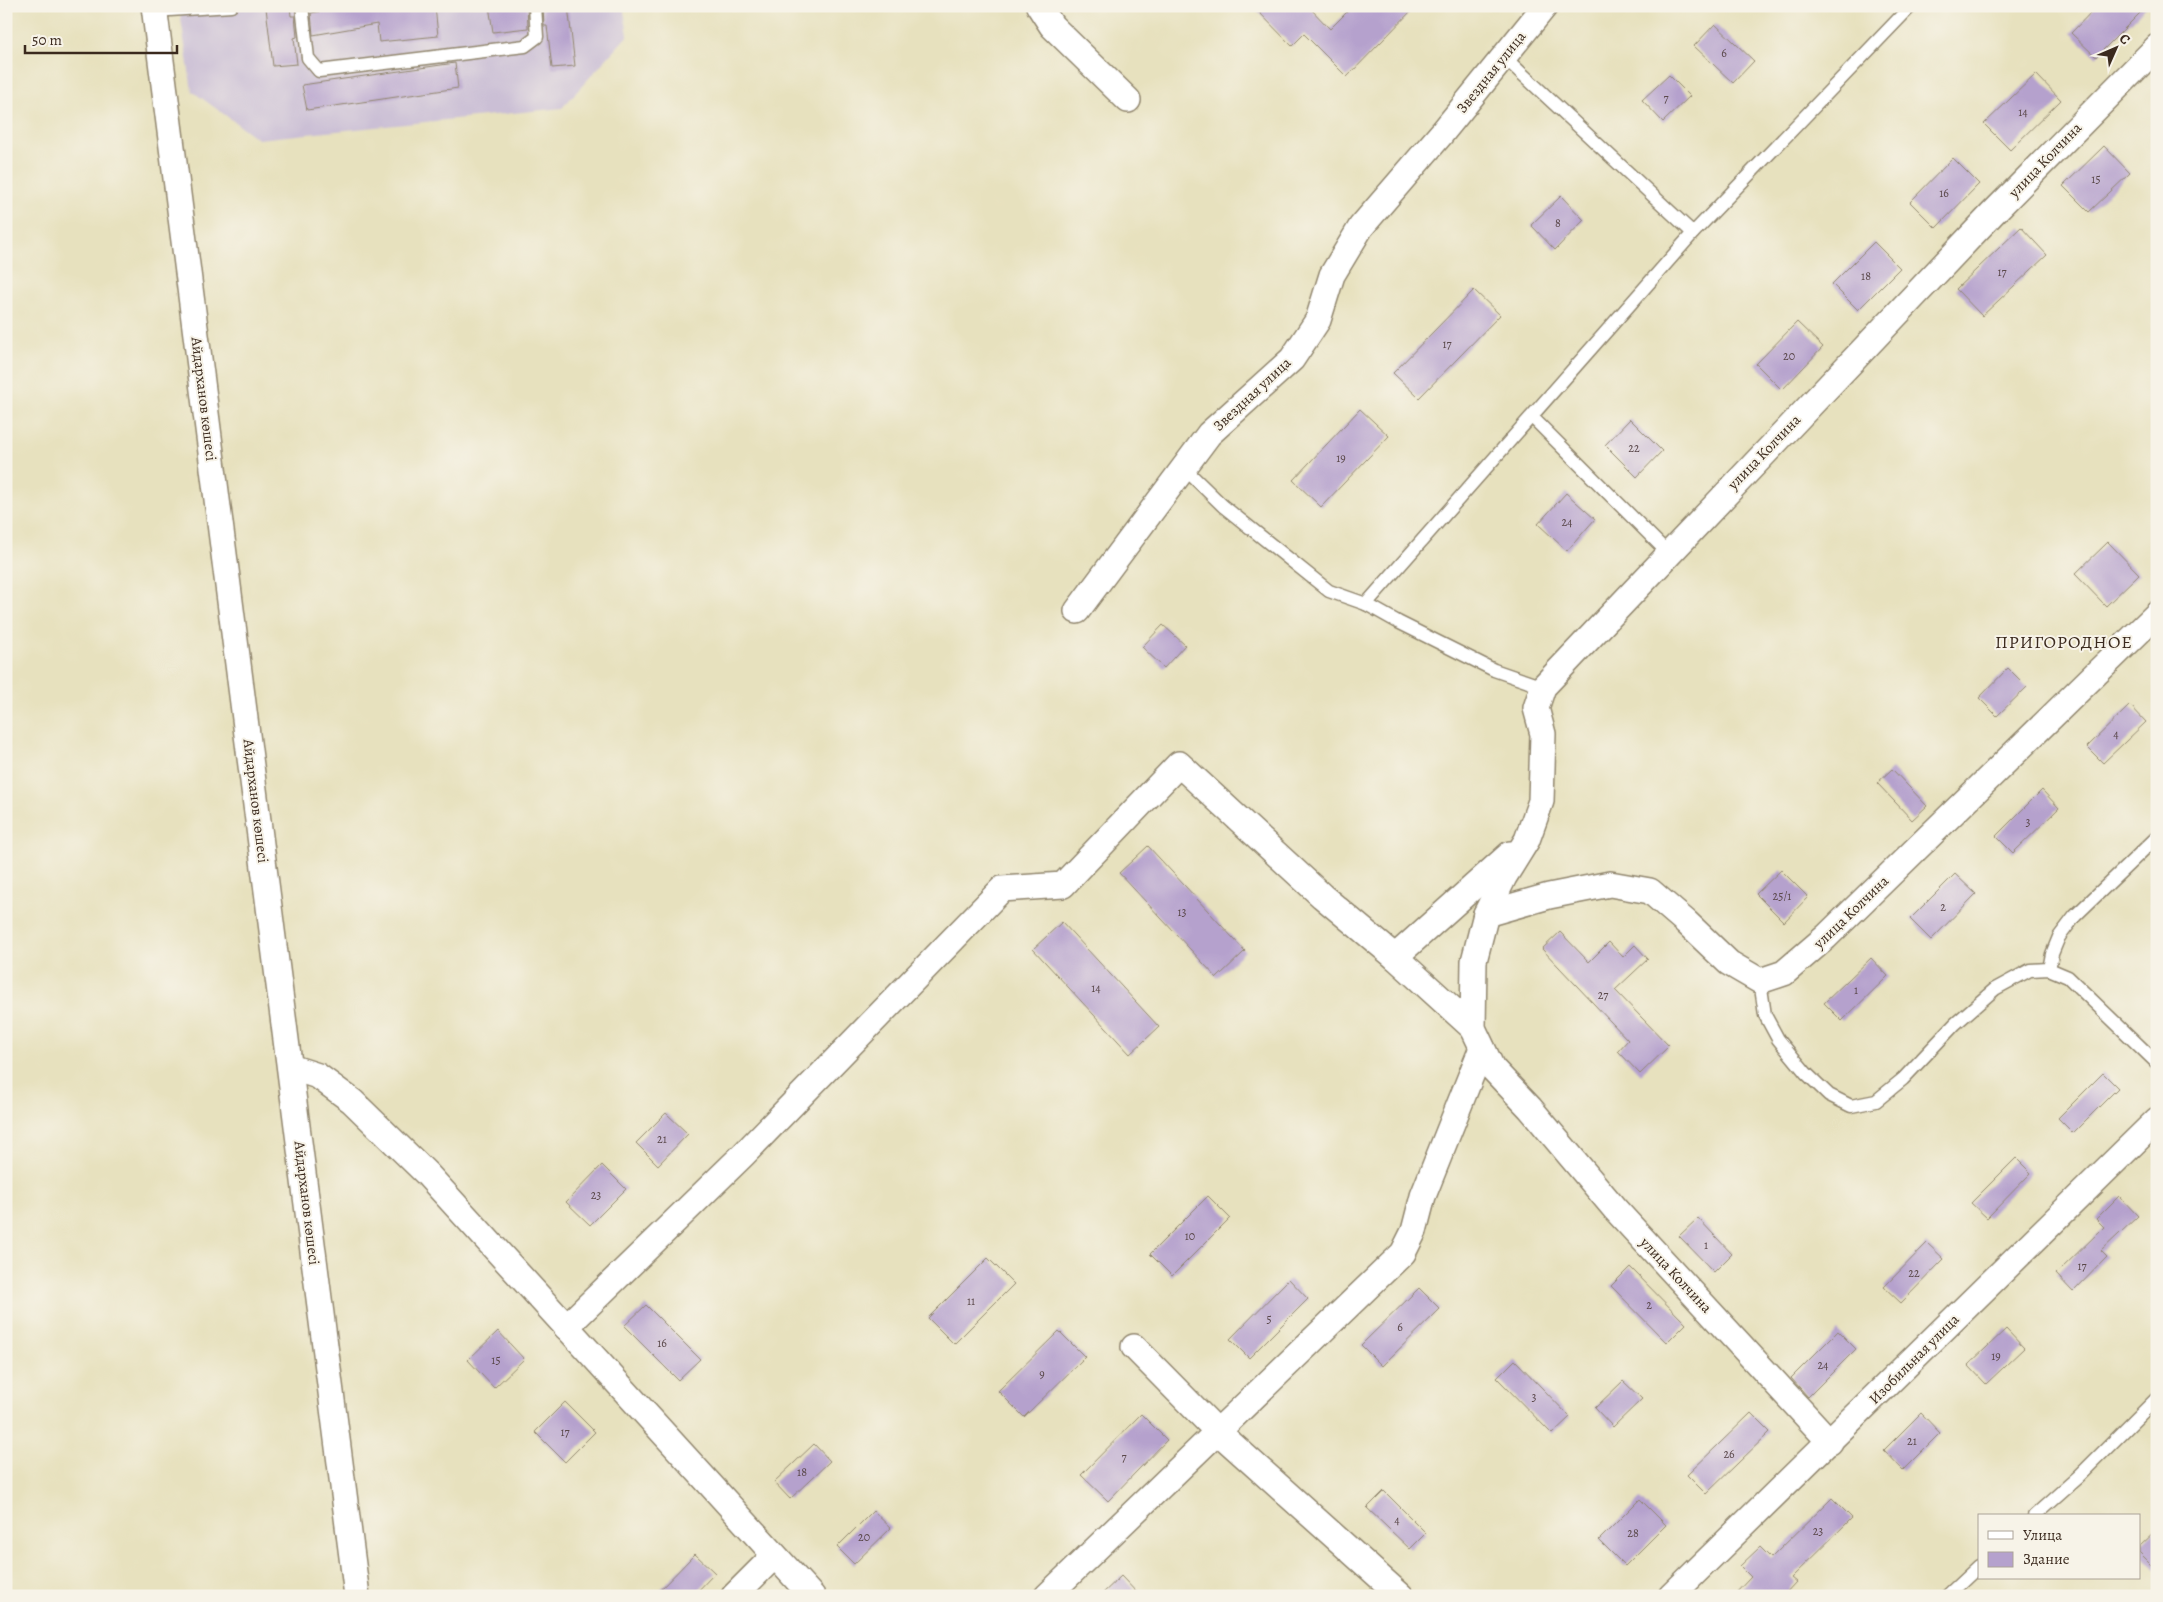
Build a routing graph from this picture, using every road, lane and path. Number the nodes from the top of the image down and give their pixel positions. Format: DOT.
graph roads {
  1 [pos="231,6"];
  2 [pos="302,6"];
  3 [pos="535,6"];
  4 [pos="1039,6"];
  5 [pos="1545,6"];
  6 [pos="1911,6"];
  7 [pos="154,9"];
  8 [pos="2157,47"];
  9 [pos="1504,57"];
  10 [pos="1128,100"];
  11 [pos="1693,233"];
  12 [pos="1532,417"];
  13 [pos="1183,467"];
  14 [pos="1668,553"];
  15 [pos="1366,604"];
  16 [pos="1077,611"];
  17 [pos="2157,614"];
  18 [pos="1543,686"];
  19 [pos="2157,837"];
  20 [pos="1527,840"];
  21 [pos="1486,914"];
  22 [pos="1394,957"];
  23 [pos="2049,969"];
  24 [pos="1760,981"];
  25 [pos="1478,1038"];
  26 [pos="2157,1063"];
  27 [pos="290,1067"];
  28 [pos="2157,1120"];
  29 [pos="566,1327"];
  30 [pos="1134,1347"];
  31 [pos="2157,1398"];
  32 [pos="1218,1431"];
  33 [pos="1830,1442"];
  34 [pos="2036,1514"];
  35 [pos="774,1556"];
  36 [pos="1978,1567"];
  37 [pos="357,1596"];
  38 [pos="734,1596"];
  39 [pos="812,1596"];
  40 [pos="1047,1596"];
  41 [pos="1401,1596"];
  42 [pos="1671,1596"];
  43 [pos="1947,1596"];
  1 -- 7 [label="lane"];
  2 -- 3 [label="lane"];
  4 -- 10 [label="street"];
  5 -- 9 [label="street, Звездная улица"];
  6 -- 11 [label="lane"];
  7 -- 27 [label="street, Айдарханов көшесі"];
  8 -- 14 [label="street, улица Колчина"];
  9 -- 11 [label="lane"];
  9 -- 13 [label="street, Звездная улица"];
  11 -- 12 [label="lane"];
  12 -- 14 [label="lane"];
  12 -- 15 [label="lane"];
  13 -- 15 [label="lane"];
  13 -- 16 [label="street, Звездная улица"];
  14 -- 18 [label="street, улица Колчина"];
  15 -- 18 [label="lane"];
  17 -- 24 [label="street, улица Колчина"];
  18 -- 20 [label="street, улица Колчина"];
  19 -- 23 [label="lane"];
  20 -- 21 [label="street, улица Колчина"];
  20 -- 22 [label="street"];
  21 -- 24 [label="street"];
  21 -- 25 [label="street, улица Колчина"];
  22 -- 25 [label="street"];
  22 -- 29 [label="street"];
  23 -- 24 [label="lane"];
  23 -- 26 [label="lane"];
  25 -- 32 [label="street"];
  25 -- 33 [label="street, улица Колчина"];
  27 -- 29 [label="street"];
  27 -- 37 [label="street, Айдарханов көшесі"];
  28 -- 33 [label="street, Изобильная улица"];
  29 -- 35 [label="street"];
  30 -- 32 [label="street"];
  31 -- 34 [label="lane"];
  32 -- 40 [label="street"];
  32 -- 41 [label="street"];
  33 -- 42 [label="street, Изобильная улица"];
  35 -- 38 [label="street"];
  35 -- 39 [label="street"];
  36 -- 43 [label="lane"];
}
